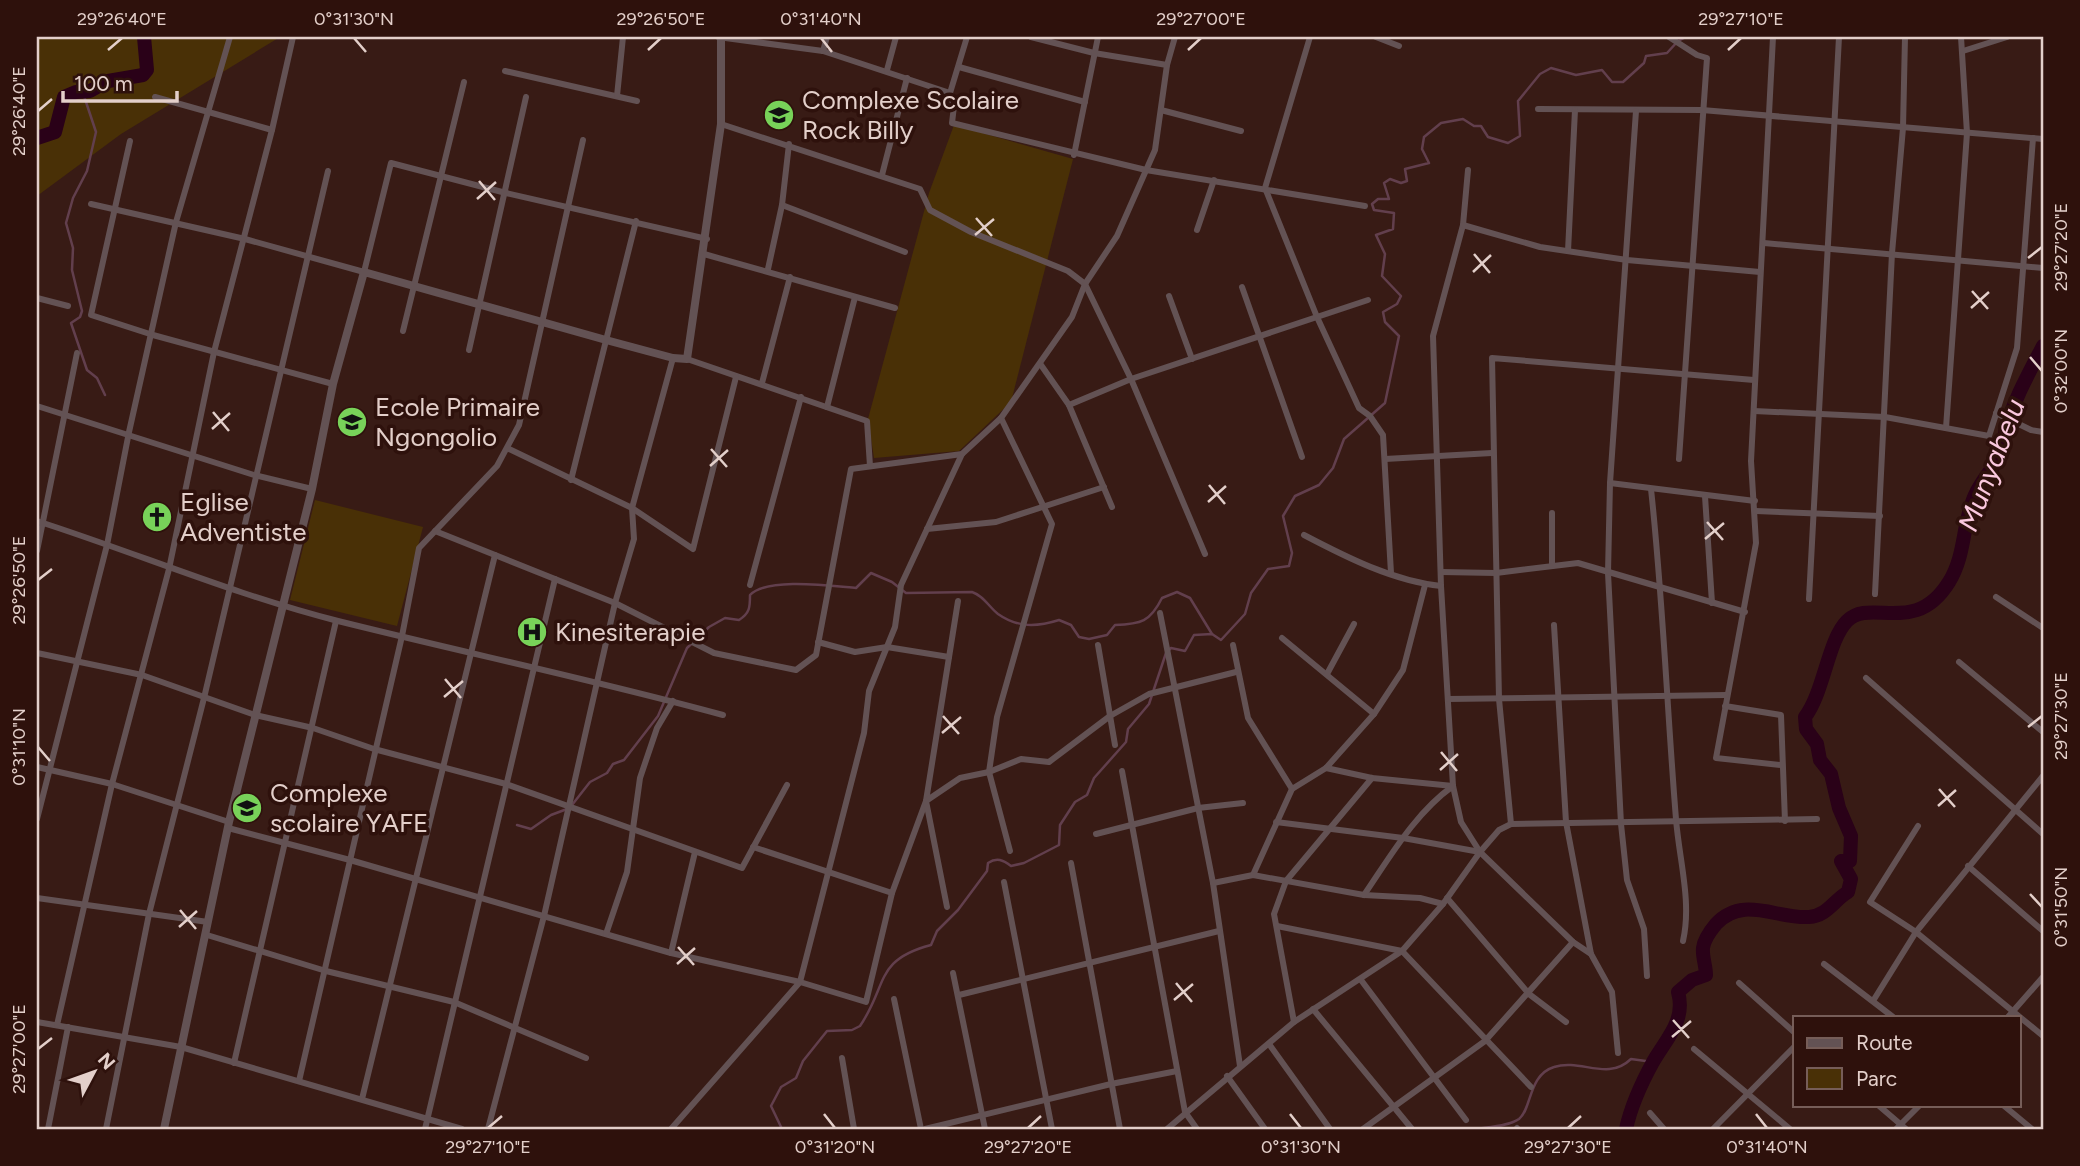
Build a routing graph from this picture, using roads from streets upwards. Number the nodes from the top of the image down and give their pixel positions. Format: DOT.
graph roads {
  1 [pos="230,37"];
  2 [pos="293,37"];
  3 [pos="623,37"];
  4 [pos="720,37"];
  5 [pos="827,37"];
  6 [pos="896,37"];
  7 [pos="967,37"];
  8 [pos="1031,37"];
  9 [pos="1098,37"];
  10 [pos="1175,37"];
  11 [pos="1310,37"];
  12 [pos="1376,37"];
  13 [pos="1773,37"];
  14 [pos="1839,37"];
  15 [pos="1905,37"];
  16 [pos="1961,37"];
  17 [pos="2007,37"];
  18 [pos="759,40"];
  19 [pos="1673,40"];
  20 [pos="1399,46"];
  21 [pos="823,51"];
  22 [pos="1963,51"];
  23 [pos="1094,53"];
  24 [pos="1167,65"];
  25 [pos="959,67"];
  26 [pos="505,71"];
  27 [pos="887,71"];
  28 [pos="907,78"];
  29 [pos="464,82"];
  30 [pos="950,93"];
  31 [pos="617,96"];
  32 [pos="155,97"];
  33 [pos="526,97"];
  34 [pos="637,101"];
  35 [pos="1085,102"];
  36 [pos="1538,109"];
  37 [pos="1161,110"];
  38 [pos="1575,110"];
  39 [pos="1702,110"];
  40 [pos="210,111"];
  41 [pos="1636,111"];
  42 [pos="1769,115"];
  43 [pos="1836,120"];
  44 [pos="721,124"];
  45 [pos="1903,128"];
  46 [pos="272,130"];
  47 [pos="1241,131"];
  48 [pos="1967,133"];
  49 [pos="2033,138"];
  50 [pos="2043,139"];
  51 [pos="583,140"];
  52 [pos="130,141"];
  53 [pos="789,144"];
  54 [pos="1074,155"];
  55 [pos="1146,170"];
  56 [pos="1468,170"];
  57 [pos="328,171"];
  58 [pos="882,175"];
  59 [pos="442,176"];
  60 [pos="1214,180"];
  61 [pos="1265,188"];
  62 [pos="506,193"];
  63 [pos="91,204"];
  64 [pos="782,205"];
  65 [pos="571,206"];
  66 [pos="1365,206"];
  67 [pos="116,209"];
  68 [pos="636,221"];
  69 [pos="176,222"];
  70 [pos="1462,225"];
  71 [pos="1197,230"];
  72 [pos="245,239"];
  73 [pos="707,239"];
  74 [pos="1764,243"];
  75 [pos="1827,248"];
  76 [pos="1568,251"];
  77 [pos="905,252"];
  78 [pos="1892,253"];
  79 [pos="704,254"];
  80 [pos="306,257"];
  81 [pos="1627,260"];
  82 [pos="1960,260"];
  83 [pos="1694,266"];
  84 [pos="2024,266"];
  85 [pos="2043,268"];
  86 [pos="768,270"];
  87 [pos="1760,271"];
  88 [pos="364,272"];
  89 [pos="790,277"];
  90 [pos="1085,284"];
  91 [pos="415,286"];
  92 [pos="1242,287"];
  93 [pos="855,296"];
  94 [pos="1169,296"];
  95 [pos="37,298"];
  96 [pos="1368,300"];
  97 [pos="481,303"];
  98 [pos="68,306"];
  99 [pos="895,308"];
  100 [pos="1317,317"];
  101 [pos="545,323"];
  102 [pos="402,331"];
  103 [pos="153,335"];
  104 [pos="1258,337"];
  105 [pos="606,340"];
  106 [pos="469,350"];
  107 [pos="214,352"];
  108 [pos="77,353"];
  109 [pos="673,358"];
  110 [pos="687,359"];
  111 [pos="1192,359"];
  112 [pos="1041,365"];
  113 [pos="280,369"];
  114 [pos="1619,369"];
  115 [pos="1685,374"];
  116 [pos="736,377"];
  117 [pos="1131,379"];
  118 [pos="1754,380"];
  119 [pos="762,383"];
  120 [pos="333,384"];
  121 [pos="801,397"];
  122 [pos="1069,405"];
  123 [pos="37,406"];
  124 [pos="827,407"];
  125 [pos="1754,411"];
  126 [pos="1996,413"];
  127 [pos="64,414"];
  128 [pos="1819,415"];
  129 [pos="1885,417"];
  130 [pos="1001,418"];
  131 [pos="1946,428"];
  132 [pos="129,432"];
  133 [pos="2043,432"];
  134 [pos="509,449"];
  135 [pos="1492,453"];
  136 [pos="962,454"];
  137 [pos="1439,454"];
  138 [pos="191,455"];
  139 [pos="1302,457"];
  140 [pos="1384,459"];
  141 [pos="1679,459"];
  142 [pos="870,466"];
  143 [pos="254,475"];
  144 [pos="571,480"];
  145 [pos="1610,483"];
  146 [pos="1104,487"];
  147 [pos="312,489"];
  148 [pos="1651,489"];
  149 [pos="1704,496"];
  150 [pos="1755,501"];
  151 [pos="1112,507"];
  152 [pos="632,508"];
  153 [pos="1044,508"];
  154 [pos="1756,511"];
  155 [pos="1552,513"];
  156 [pos="1814,515"];
  157 [pos="1880,516"];
  158 [pos="40,522"];
  159 [pos="927,529"];
  160 [pos="435,531"];
  161 [pos="1304,535"];
  162 [pos="107,545"];
  163 [pos="37,551"];
  164 [pos="1205,554"];
  165 [pos="495,555"];
  166 [pos="1552,566"];
  167 [pos="169,569"];
  168 [pos="1391,572"];
  169 [pos="1441,572"];
  170 [pos="1496,573"];
  171 [pos="1608,573"];
  172 [pos="555,579"];
  173 [pos="750,585"];
  174 [pos="1425,585"];
  175 [pos="1441,586"];
  176 [pos="1661,586"];
  177 [pos="228,588"];
  178 [pos="1875,594"];
  179 [pos="1996,597"];
  180 [pos="1809,599"];
  181 [pos="958,601"];
  182 [pos="615,603"];
  183 [pos="1712,603"];
  184 [pos="281,604"];
  185 [pos="1745,612"];
  186 [pos="1160,613"];
  187 [pos="336,621"];
  188 [pos="1354,625"];
  189 [pos="1554,625"];
  190 [pos="2043,628"];
  191 [pos="402,636"];
  192 [pos="1282,639"];
  193 [pos="818,642"];
  194 [pos="1098,645"];
  195 [pos="1233,645"];
  196 [pos="887,648"];
  197 [pos="37,653"];
  198 [pos="470,653"];
  199 [pos="949,657"];
  200 [pos="1959,662"];
  201 [pos="77,663"];
  202 [pos="535,666"];
  203 [pos="1236,672"];
  204 [pos="1326,674"];
  205 [pos="142,675"];
  206 [pos="1866,678"];
  207 [pos="598,680"];
  208 [pos="1176,688"];
  209 [pos="1556,695"];
  210 [pos="1726,695"];
  211 [pos="1614,696"];
  212 [pos="1669,696"];
  213 [pos="204,698"];
  214 [pos="668,699"];
  215 [pos="1448,699"];
  216 [pos="1499,699"];
  217 [pos="1725,706"];
  218 [pos="1374,714"];
  219 [pos="255,715"];
  220 [pos="723,715"];
  221 [pos="1110,716"];
  222 [pos="313,727"];
  223 [pos="2043,732"];
  224 [pos="1115,745"];
  225 [pos="374,749"];
  226 [pos="1782,765"];
  227 [pos="37,767"];
  228 [pos="443,767"];
  229 [pos="1326,768"];
  230 [pos="48,769"];
  231 [pos="1122,771"];
  232 [pos="989,772"];
  233 [pos="2043,776"];
  234 [pos="1372,778"];
  235 [pos="112,784"];
  236 [pos="506,784"];
  237 [pos="787,785"];
  238 [pos="1454,786"];
  239 [pos="1292,789"];
  240 [pos="926,801"];
  241 [pos="1243,803"];
  242 [pos="174,806"];
  243 [pos="569,808"];
  244 [pos="1198,808"];
  245 [pos="2014,810"];
  246 [pos="37,819"];
  247 [pos="1817,819"];
  248 [pos="1676,821"];
  249 [pos="1785,821"];
  250 [pos="1276,822"];
  251 [pos="1566,822"];
  252 [pos="1132,824"];
  253 [pos="1511,824"];
  254 [pos="1621,824"];
  255 [pos="229,825"];
  256 [pos="1918,826"];
  257 [pos="633,830"];
  258 [pos="1329,830"];
  259 [pos="1096,834"];
  260 [pos="2043,834"];
  261 [pos="1403,838"];
  262 [pos="286,845"];
  263 [pos="753,847"];
  264 [pos="1010,850"];
  265 [pos="695,852"];
  266 [pos="1480,852"];
  267 [pos="350,860"];
  268 [pos="1071,863"];
  269 [pos="1968,866"];
  270 [pos="828,873"];
  271 [pos="1253,875"];
  272 [pos="418,880"];
  273 [pos="1286,881"];
  274 [pos="1004,882"];
  275 [pos="1213,883"];
  276 [pos="892,892"];
  277 [pos="1364,895"];
  278 [pos="37,898"];
  279 [pos="479,899"];
  280 [pos="1445,901"];
  281 [pos="83,906"];
  282 [pos="947,907"];
  283 [pos="149,915"];
  284 [pos="544,916"];
  285 [pos="208,922"];
  286 [pos="1277,926"];
  287 [pos="1219,931"];
  288 [pos="2043,931"];
  289 [pos="1916,932"];
  290 [pos="606,934"];
  291 [pos="207,935"];
  292 [pos="1683,941"];
  293 [pos="1573,942"];
  294 [pos="1153,948"];
  295 [pos="259,949"];
  296 [pos="1402,951"];
  297 [pos="671,953"];
  298 [pos="1591,954"];
  299 [pos="1089,962"];
  300 [pos="1824,964"];
  301 [pos="326,971"];
  302 [pos="953,974"];
  303 [pos="1647,976"];
  304 [pos="1024,977"];
  305 [pos="2043,977"];
  306 [pos="1361,980"];
  307 [pos="800,982"];
  308 [pos="1738,983"];
  309 [pos="390,989"];
  310 [pos="1529,994"];
  311 [pos="959,995"];
  312 [pos="894,999"];
  313 [pos="1873,1001"];
  314 [pos="454,1002"];
  315 [pos="1313,1009"];
  316 [pos="2014,1011"];
  317 [pos="1892,1016"];
  318 [pos="2009,1016"];
  319 [pos="2020,1016"];
  320 [pos="2021,1017"];
  321 [pos="37,1022"];
  322 [pos="1294,1022"];
  323 [pos="1566,1022"];
  324 [pos="57,1025"];
  325 [pos="68,1027"];
  326 [pos="517,1028"];
  327 [pos="1793,1030"];
  328 [pos="124,1035"];
  329 [pos="2043,1037"];
  330 [pos="1485,1041"];
  331 [pos="1269,1044"];
  332 [pos="181,1047"];
  333 [pos="1793,1048"];
  334 [pos="1694,1049"];
  335 [pos="1618,1053"];
  336 [pos="586,1058"];
  337 [pos="842,1058"];
  338 [pos="234,1063"];
  339 [pos="1240,1066"];
  340 [pos="1177,1071"];
  341 [pos="1227,1076"];
  342 [pos="1434,1077"];
  343 [pos="299,1080"];
  344 [pos="1111,1084"];
  345 [pos="1531,1087"];
  346 [pos="1747,1096"];
  347 [pos="362,1099"];
  348 [pos="1047,1100"];
  349 [pos="1394,1106"];
  350 [pos="1879,1106"];
  351 [pos="1919,1106"];
  352 [pos="2004,1106"];
  353 [pos="1185,1112"];
  354 [pos="1650,1112"];
  355 [pos="982,1114"];
  356 [pos="427,1119"];
  357 [pos="1466,1120"];
  358 [pos="1901,1128"];
  359 [pos="48,1129"];
  360 [pos="106,1129"];
  361 [pos="163,1129"];
  362 [pos="425,1129"];
  363 [pos="462,1129"];
  364 [pos="488,1129"];
  365 [pos="671,1129"];
  366 [pos="854,1129"];
  367 [pos="923,1129"];
  368 [pos="985,1129"];
  369 [pos="1052,1129"];
  370 [pos="1121,1129"];
  371 [pos="1167,1129"];
  372 [pos="1197,1129"];
  373 [pos="1265,1129"];
  374 [pos="1330,1129"];
  375 [pos="1363,1129"];
  376 [pos="1412,1129"];
  377 [pos="1664,1129"];
  378 [pos="1713,1129"];
  379 [pos="1790,1129"];
  380 [pos="2032,1129"];
  1 -- 40 [label="street"];
  2 -- 46 [label="street"];
  3 -- 31 [label="street"];
  4 -- 18 [label="street"];
  4 -- 44 [label="street"];
  5 -- 21 [label="street"];
  6 -- 27 [label="street"];
  7 -- 25 [label="street"];
  8 -- 23 [label="street"];
  9 -- 23 [label="street"];
  10 -- 24 [label="street"];
  11 -- 61 [label="street"];
  12 -- 20 [label="street"];
  13 -- 42 [label="street"];
  14 -- 43 [label="street"];
  15 -- 45 [label="street"];
  16 -- 22 [label="street"];
  17 -- 22 [label="street"];
  18 -- 21 [label="street"];
  19 -- 39 [label="street"];
  21 -- 27 [label="street"];
  22 -- 48 [label="street"];
  23 -- 24 [label="street"];
  23 -- 35 [label="street"];
  24 -- 37 [label="street"];
  25 -- 30 [label="street"];
  25 -- 35 [label="street"];
  26 -- 31 [label="street"];
  27 -- 28 [label="street"];
  28 -- 30 [label="street"];
  28 -- 58 [label="street"];
  29 -- 59 [label="street"];
  30 -- 54 [label="street"];
  31 -- 34 [label="street"];
  32 -- 40 [label="street"];
  33 -- 62 [label="street"];
  35 -- 54 [label="street"];
  36 -- 38 [label="street"];
  37 -- 47 [label="street"];
  37 -- 55 [label="street"];
  38 -- 41 [label="street"];
  38 -- 76 [label="street"];
  39 -- 41 [label="street"];
  39 -- 42 [label="street"];
  39 -- 83 [label="street"];
  40 -- 46 [label="street"];
  40 -- 69 [label="street"];
  41 -- 81 [label="street"];
  42 -- 43 [label="street"];
  42 -- 74 [label="street"];
  43 -- 45 [label="street"];
  43 -- 75 [label="street"];
  44 -- 53 [label="street"];
  44 -- 73 [label="street"];
  45 -- 48 [label="street"];
  45 -- 78 [label="street"];
  46 -- 72 [label="street"];
  48 -- 49 [label="street"];
  48 -- 82 [label="street"];
  49 -- 50 [label="street"];
  49 -- 84 [label="street"];
  51 -- 65 [label="street"];
  52 -- 67 [label="street"];
  53 -- 58 [label="street"];
  53 -- 64 [label="street"];
  54 -- 55 [label="street"];
  55 -- 60 [label="street"];
  55 -- 90 [label="street"];
  56 -- 70 [label="street"];
  57 -- 80 [label="street"];
  58 -- 90 [label="street"];
  59 -- 62 [label="street"];
  59 -- 88 [label="street"];
  59 -- 91 [label="street"];
  60 -- 61 [label="street"];
  60 -- 71 [label="street"];
  61 -- 66 [label="street"];
  61 -- 100 [label="street"];
  62 -- 65 [label="street"];
  62 -- 97 [label="street"];
  63 -- 67 [label="street"];
  64 -- 77 [label="street"];
  64 -- 86 [label="street"];
  65 -- 68 [label="street"];
  65 -- 101 [label="street"];
  67 -- 69 [label="street"];
  67 -- 103 [label="street"];
  68 -- 73 [label="street"];
  68 -- 105 [label="street"];
  69 -- 72 [label="street"];
  69 -- 103 [label="street"];
  70 -- 76 [label="street"];
  70 -- 137 [label="street"];
  72 -- 80 [label="street"];
  72 -- 107 [label="street"];
  73 -- 79 [label="street"];
  74 -- 75 [label="street"];
  74 -- 87 [label="street"];
  75 -- 78 [label="street"];
  75 -- 128 [label="street"];
  76 -- 81 [label="street"];
  78 -- 82 [label="street"];
  78 -- 129 [label="street"];
  79 -- 86 [label="street"];
  79 -- 110 [label="street"];
  80 -- 88 [label="street"];
  80 -- 113 [label="street"];
  81 -- 83 [label="street"];
  81 -- 114 [label="street"];
  82 -- 84 [label="street"];
  82 -- 131 [label="street"];
  83 -- 87 [label="street"];
  83 -- 115 [label="street"];
  84 -- 85 [label="street"];
  84 -- 126 [label="street"];
  86 -- 89 [label="street"];
  87 -- 118 [label="street"];
  88 -- 91 [label="street"];
  88 -- 120 [label="street"];
  89 -- 93 [label="street"];
  89 -- 119 [label="street"];
  90 -- 112 [label="street"];
  90 -- 117 [label="street"];
  91 -- 97 [label="street"];
  91 -- 102 [label="street"];
  92 -- 104 [label="street"];
  93 -- 99 [label="street"];
  93 -- 124 [label="street"];
  94 -- 111 [label="street"];
  95 -- 98 [label="street"];
  96 -- 100 [label="street"];
  97 -- 101 [label="street"];
  97 -- 106 [label="street"];
  100 -- 104 [label="street"];
  100 -- 140 [label="street"];
  101 -- 105 [label="street"];
  101 -- 134 [label="street"];
  103 -- 107 [label="street"];
  103 -- 132 [label="street"];
  104 -- 111 [label="street"];
  104 -- 139 [label="street"];
  105 -- 109 [label="street"];
  105 -- 144 [label="street"];
  107 -- 113 [label="street"];
  107 -- 138 [label="street"];
  108 -- 127 [label="street"];
  109 -- 110 [label="street"];
  109 -- 152 [label="street"];
  110 -- 116 [label="street"];
  111 -- 117 [label="street"];
  112 -- 122 [label="street"];
  112 -- 130 [label="street"];
  113 -- 120 [label="street"];
  113 -- 143 [label="street"];
  114 -- 115 [label="street"];
  114 -- 135 [label="street"];
  114 -- 145 [label="street"];
  115 -- 118 [label="street"];
  115 -- 141 [label="street"];
  116 -- 119 [label="street"];
  116 -- 152 [label="street"];
  117 -- 122 [label="street"];
  117 -- 164 [label="street"];
  118 -- 125 [label="street"];
  119 -- 121 [label="street"];
  120 -- 147 [label="street"];
  121 -- 124 [label="street"];
  121 -- 173 [label="street"];
  122 -- 146 [label="street"];
  123 -- 127 [label="street"];
  124 -- 142 [label="street"];
  125 -- 128 [label="street"];
  125 -- 150 [label="street"];
  126 -- 131 [label="street"];
  126 -- 133 [label="street"];
  127 -- 132 [label="street"];
  127 -- 158 [label="street"];
  128 -- 129 [label="street"];
  128 -- 156 [label="street"];
  129 -- 131 [label="street"];
  129 -- 157 [label="street"];
  130 -- 136 [label="street"];
  130 -- 153 [label="street"];
  132 -- 138 [label="street"];
  132 -- 162 [label="street"];
  134 -- 144 [label="street"];
  134 -- 160 [label="street"];
  135 -- 137 [label="street"];
  135 -- 170 [label="street"];
  136 -- 142 [label="street"];
  136 -- 159 [label="street"];
  137 -- 140 [label="street"];
  137 -- 169 [label="street"];
  138 -- 143 [label="street"];
  138 -- 167 [label="street"];
  140 -- 168 [label="street"];
  142 -- 193 [label="street"];
  143 -- 147 [label="street"];
  143 -- 177 [label="street"];
  144 -- 152 [label="street"];
  145 -- 148 [label="street"];
  145 -- 171 [label="street"];
  146 -- 151 [label="street"];
  146 -- 153 [label="street"];
  147 -- 184 [label="street"];
  148 -- 149 [label="street"];
  148 -- 176 [label="street"];
  149 -- 150 [label="street"];
  149 -- 183 [label="street"];
  150 -- 154 [label="street"];
  152 -- 182 [label="street"];
  153 -- 159 [label="street"];
  153 -- 232 [label="street"];
  154 -- 156 [label="street"];
  154 -- 185 [label="street"];
  155 -- 166 [label="street"];
  156 -- 157 [label="street"];
  156 -- 180 [label="street"];
  157 -- 178 [label="street"];
  158 -- 162 [label="street"];
  158 -- 163 [label="street"];
  159 -- 196 [label="street"];
  160 -- 165 [label="street"];
  160 -- 191 [label="street"];
  161 -- 168 [label="street"];
  162 -- 167 [label="street"];
  162 -- 201 [label="street"];
  165 -- 172 [label="street"];
  165 -- 198 [label="street"];
  166 -- 170 [label="street"];
  166 -- 171 [label="street"];
  167 -- 177 [label="street"];
  167 -- 205 [label="street"];
  168 -- 174 [label="street"];
  169 -- 170 [label="street"];
  169 -- 175 [label="street"];
  170 -- 216 [label="street"];
  171 -- 176 [label="street"];
  171 -- 211 [label="street"];
  172 -- 182 [label="street"];
  172 -- 202 [label="street"];
  174 -- 175 [label="street"];
  174 -- 218 [label="street"];
  175 -- 215 [label="street"];
  176 -- 183 [label="street"];
  176 -- 212 [label="street"];
  177 -- 184 [label="street"];
  177 -- 213 [label="street"];
  179 -- 190 [label="street"];
  181 -- 199 [label="street"];
  182 -- 193 [label="street"];
  182 -- 207 [label="street"];
  183 -- 185 [label="street"];
  184 -- 187 [label="street"];
  184 -- 219 [label="street"];
  185 -- 210 [label="street"];
  186 -- 208 [label="street"];
  187 -- 191 [label="street"];
  187 -- 222 [label="street"];
  188 -- 204 [label="street"];
  189 -- 209 [label="street"];
  191 -- 198 [label="street"];
  191 -- 225 [label="street"];
  192 -- 204 [label="street"];
  193 -- 196 [label="street"];
  194 -- 221 [label="street"];
  195 -- 203 [label="street"];
  196 -- 199 [label="street"];
  196 -- 270 [label="street"];
  197 -- 201 [label="street"];
  198 -- 202 [label="street"];
  198 -- 228 [label="street"];
  199 -- 240 [label="street"];
  200 -- 223 [label="street"];
  201 -- 205 [label="street"];
  201 -- 230 [label="street"];
  202 -- 207 [label="street"];
  202 -- 236 [label="street"];
  203 -- 208 [label="street"];
  203 -- 239 [label="street"];
  204 -- 218 [label="street"];
  205 -- 213 [label="street"];
  205 -- 235 [label="street"];
  206 -- 245 [label="street"];
  207 -- 214 [label="street"];
  207 -- 243 [label="street"];
  208 -- 221 [label="street"];
  208 -- 244 [label="street"];
  209 -- 211 [label="street"];
  209 -- 216 [label="street"];
  209 -- 251 [label="street"];
  210 -- 212 [label="street"];
  210 -- 217 [label="street"];
  211 -- 212 [label="street"];
  211 -- 254 [label="street"];
  212 -- 248 [label="street"];
  213 -- 219 [label="street"];
  213 -- 242 [label="street"];
  214 -- 220 [label="street"];
  214 -- 257 [label="street"];
  215 -- 216 [label="street"];
  215 -- 238 [label="street"];
  216 -- 253 [label="street"];
  217 -- 226 [label="street"];
  217 -- 226 [label="street"];
  218 -- 229 [label="street"];
  219 -- 222 [label="street"];
  219 -- 255 [label="street"];
  221 -- 224 [label="street"];
  221 -- 232 [label="street"];
  222 -- 225 [label="street"];
  222 -- 262 [label="street"];
  225 -- 228 [label="street"];
  225 -- 267 [label="street"];
  226 -- 249 [label="street"];
  227 -- 230 [label="street"];
  228 -- 236 [label="street"];
  228 -- 272 [label="street"];
  229 -- 234 [label="street"];
  229 -- 239 [label="street"];
  230 -- 235 [label="street"];
  230 -- 246 [label="street"];
  231 -- 252 [label="street"];
  232 -- 240 [label="street"];
  232 -- 264 [label="street"];
  233 -- 245 [label="street"];
  234 -- 238 [label="street"];
  234 -- 258 [label="street"];
  235 -- 242 [label="street"];
  235 -- 281 [label="street"];
  236 -- 243 [label="street"];
  236 -- 279 [label="street"];
  237 -- 263 [label="street"];
  238 -- 261 [label="street"];
  238 -- 266 [label="street"];
  239 -- 250 [label="street"];
  240 -- 276 [label="street"];
  240 -- 282 [label="street"];
  241 -- 244 [label="street"];
  242 -- 255 [label="street"];
  242 -- 283 [label="street"];
  243 -- 257 [label="street"];
  243 -- 284 [label="street"];
  244 -- 252 [label="street"];
  244 -- 275 [label="street"];
  245 -- 260 [label="street"];
  245 -- 269 [label="street"];
  247 -- 249 [label="street"];
  248 -- 249 [label="street"];
  248 -- 254 [label="street"];
  248 -- 292 [label="street"];
  250 -- 258 [label="street"];
  250 -- 271 [label="street"];
  251 -- 253 [label="street"];
  251 -- 254 [label="street"];
  251 -- 298 [label="street"];
  252 -- 259 [label="street"];
  252 -- 294 [label="street"];
  253 -- 266 [label="street"];
  254 -- 303 [label="street"];
  255 -- 262 [label="street"];
  255 -- 285 [label="street"];
  256 -- 289 [label="street"];
  257 -- 265 [label="street"];
  257 -- 290 [label="street"];
  258 -- 261 [label="street"];
  258 -- 273 [label="street"];
  261 -- 266 [label="street"];
  261 -- 277 [label="street"];
  262 -- 267 [label="street"];
  262 -- 295 [label="street"];
  263 -- 265 [label="street"];
  263 -- 270 [label="street"];
  265 -- 297 [label="street"];
  266 -- 280 [label="street"];
  266 -- 293 [label="street"];
  267 -- 272 [label="street"];
  267 -- 301 [label="street"];
  268 -- 299 [label="street"];
  269 -- 288 [label="street"];
  269 -- 289 [label="street"];
  270 -- 276 [label="street"];
  270 -- 307 [label="street"];
  271 -- 273 [label="street"];
  271 -- 275 [label="street"];
  272 -- 279 [label="street"];
  272 -- 309 [label="street"];
  273 -- 277 [label="street"];
  273 -- 286 [label="street"];
  274 -- 304 [label="street"];
  275 -- 287 [label="street"];
  276 -- 307 [label="street"];
  277 -- 280 [label="street"];
  278 -- 281 [label="street"];
  279 -- 284 [label="street"];
  279 -- 314 [label="street"];
  280 -- 296 [label="street"];
  280 -- 310 [label="street"];
  281 -- 283 [label="street"];
  281 -- 324 [label="street"];
  283 -- 285 [label="street"];
  283 -- 328 [label="street"];
  284 -- 290 [label="street"];
  284 -- 326 [label="street"];
  285 -- 291 [label="street"];
  286 -- 296 [label="street"];
  286 -- 322 [label="street"];
  287 -- 294 [label="street"];
  287 -- 339 [label="street"];
  289 -- 313 [label="street"];
  289 -- 316 [label="street"];
  290 -- 297 [label="street"];
  291 -- 295 [label="street"];
  291 -- 332 [label="street"];
  293 -- 298 [label="street"];
  293 -- 310 [label="street"];
  294 -- 299 [label="street"];
  294 -- 340 [label="street"];
  295 -- 301 [label="street"];
  295 -- 338 [label="street"];
  296 -- 306 [label="street"];
  296 -- 330 [label="street"];
  297 -- 307 [label="street"];
  298 -- 335 [label="street"];
  299 -- 304 [label="street"];
  299 -- 344 [label="street"];
  300 -- 313 [label="street"];
  301 -- 309 [label="street"];
  301 -- 343 [label="street"];
  302 -- 311 [label="street"];
  304 -- 311 [label="street"];
  304 -- 348 [label="street"];
  305 -- 316 [label="street"];
  306 -- 315 [label="street"];
  306 -- 342 [label="street"];
  307 -- 365 [label="street"];
  308 -- 327 [label="street"];
  309 -- 314 [label="street"];
  309 -- 347 [label="street"];
  310 -- 323 [label="street"];
  310 -- 330 [label="street"];
  311 -- 355 [label="street"];
  312 -- 367 [label="street"];
  313 -- 317 [label="street"];
  314 -- 326 [label="street"];
  314 -- 356 [label="street"];
  315 -- 322 [label="street"];
  315 -- 349 [label="street"];
  316 -- 318 [label="street"];
  316 -- 319 [label="street"];
  320 -- 329 [label="street"];
  321 -- 324 [label="street"];
  322 -- 331 [label="street"];
  324 -- 325 [label="street"];
  325 -- 328 [label="street"];
  325 -- 359 [label="street"];
  326 -- 336 [label="street"];
  326 -- 364 [label="street"];
  328 -- 332 [label="street"];
  328 -- 360 [label="street"];
  330 -- 342 [label="street"];
  330 -- 345 [label="street"];
  331 -- 339 [label="street"];
  331 -- 374 [label="street"];
  332 -- 338 [label="street"];
  332 -- 361 [label="street"];
  333 -- 346 [label="street"];
  334 -- 346 [label="street"];
  337 -- 366 [label="street"];
  338 -- 343 [label="street"];
  339 -- 341 [label="street"];
  340 -- 344 [label="street"];
  340 -- 353 [label="street"];
  341 -- 353 [label="street"];
  341 -- 373 [label="street"];
  342 -- 349 [label="street"];
  342 -- 357 [label="street"];
  343 -- 347 [label="street"];
  344 -- 348 [label="street"];
  344 -- 370 [label="street"];
  346 -- 378 [label="street"];
  346 -- 379 [label="street"];
  347 -- 356 [label="street"];
  348 -- 355 [label="street"];
  348 -- 369 [label="street"];
  349 -- 375 [label="street"];
  349 -- 376 [label="street"];
  350 -- 358 [label="street"];
  351 -- 358 [label="street"];
  352 -- 380 [label="street"];
  353 -- 371 [label="street"];
  353 -- 372 [label="street"];
  354 -- 377 [label="street"];
  355 -- 367 [label="street"];
  355 -- 368 [label="street"];
  356 -- 362 [label="street"];
  356 -- 363 [label="street"];
}
